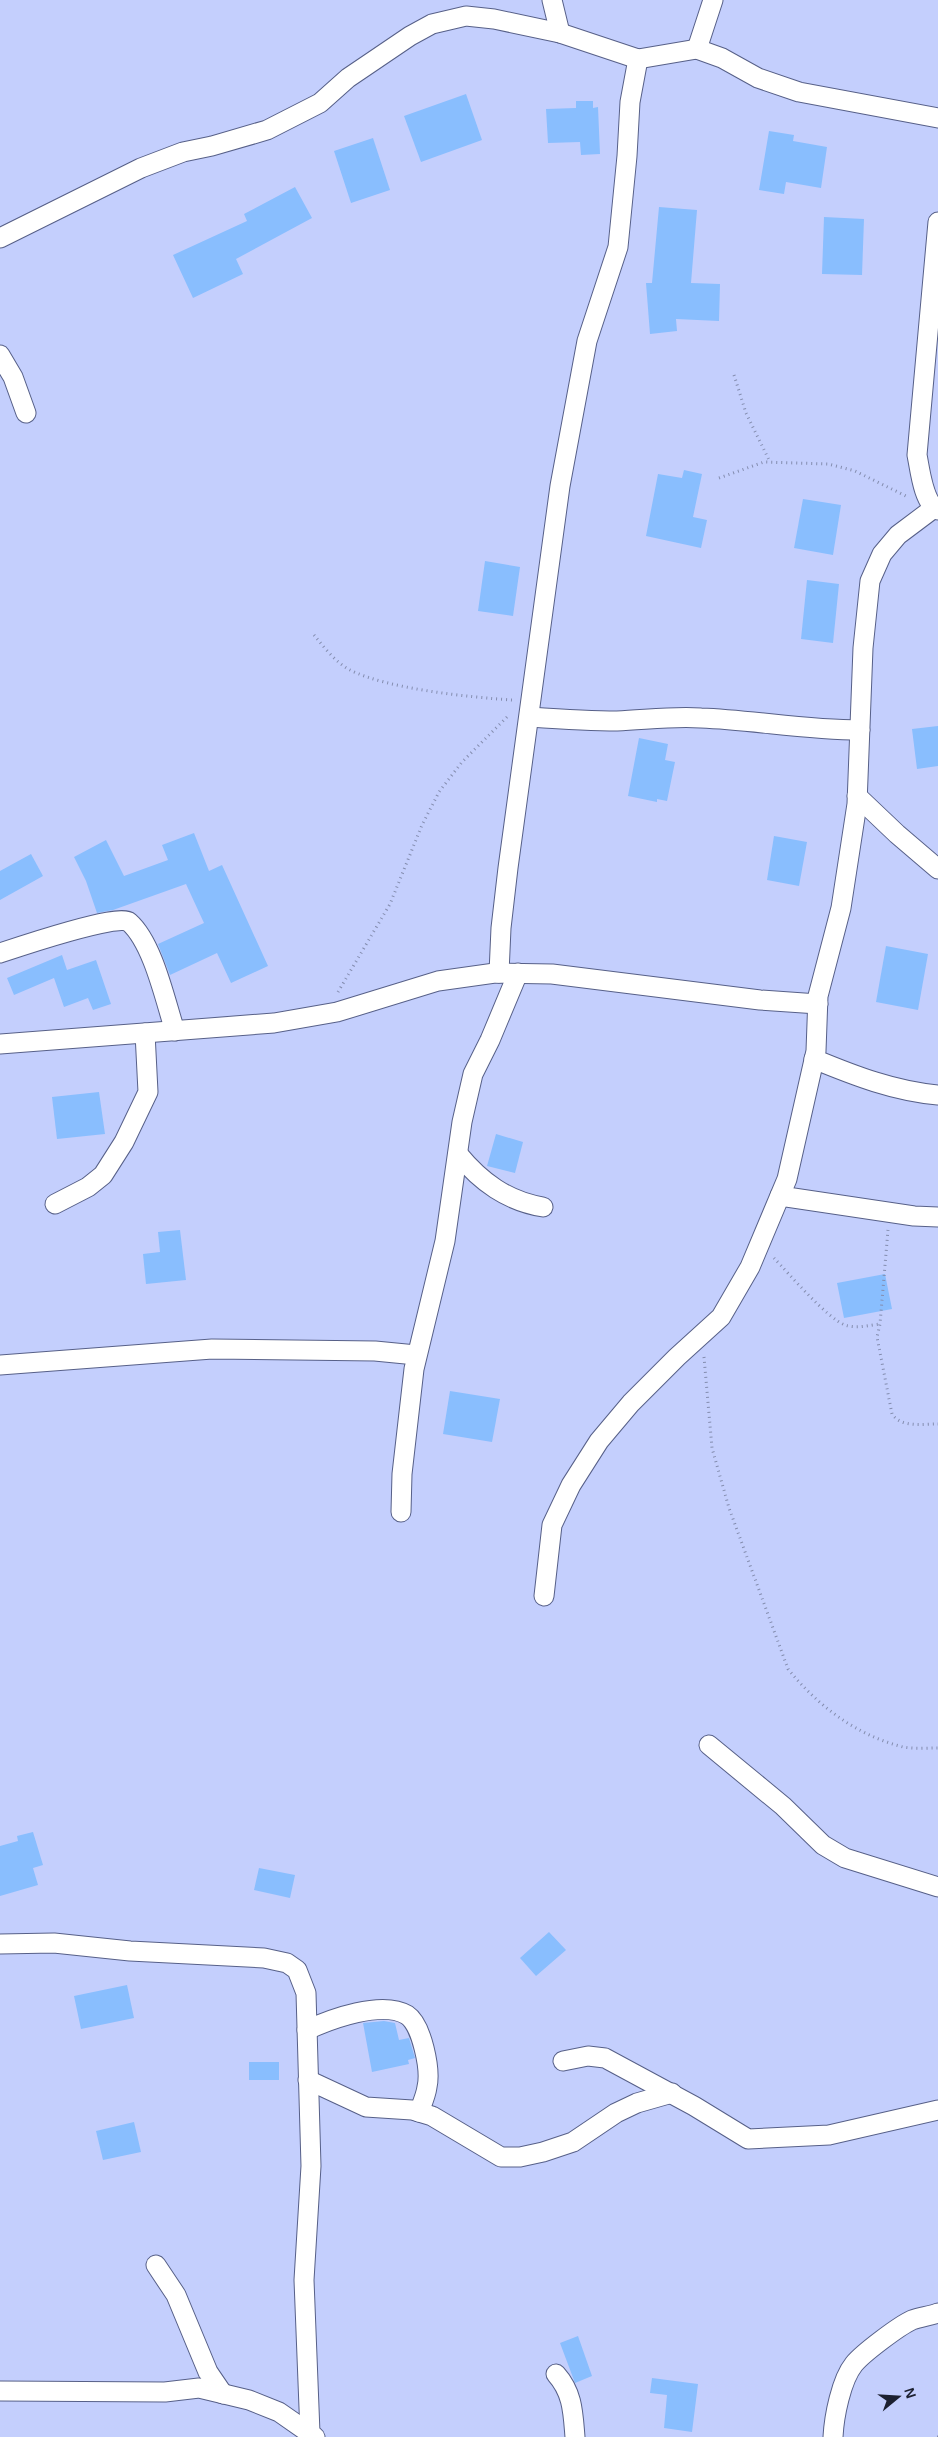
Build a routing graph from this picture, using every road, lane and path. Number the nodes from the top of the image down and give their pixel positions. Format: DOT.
graph roads {
  1 [pos="552,0"];
  2 [pos="713,0"];
  3 [pos="560,33"];
  4 [pos="697,49"];
  5 [pos="638,58"];
  6 [pos="938,118"];
  7 [pos="938,222"];
  8 [pos="0,238"];
  9 [pos="0,355"];
  10 [pos="734,375"];
  11 [pos="26,413"];
  12 [pos="770,462"];
  13 [pos="719,478"];
  14 [pos="934,506"];
  15 [pos="314,635"];
  16 [pos="529,703"];
  17 [pos="860,730"];
  18 [pos="857,796"];
  19 [pos="938,869"];
  20 [pos="0,953"];
  21 [pos="499,972"];
  22 [pos="518,973"];
  23 [pos="818,1004"];
  24 [pos="324,1015"];
  25 [pos="175,1031"];
  26 [pos="145,1033"];
  27 [pos="0,1044"];
  28 [pos="814,1059"];
  29 [pos="938,1095"];
  30 [pos="458,1154"];
  31 [pos="780,1196"];
  32 [pos="56,1204"];
  33 [pos="543,1207"];
  34 [pos="890,1212"];
  35 [pos="938,1217"];
  36 [pos="760,1243"];
  37 [pos="880,1324"];
  38 [pos="702,1334"];
  39 [pos="416,1355"];
  40 [pos="0,1365"];
  41 [pos="938,1424"];
  42 [pos="401,1512"];
  43 [pos="544,1596"];
  44 [pos="710,1745"];
  45 [pos="938,1748"];
  46 [pos="938,1887"];
  47 [pos="0,1944"];
  48 [pos="307,2030"];
  49 [pos="563,2061"];
  50 [pos="308,2080"];
  51 [pos="672,2093"];
  52 [pos="938,2110"];
  53 [pos="419,2112"];
  54 [pos="156,2265"];
  55 [pos="938,2313"];
  56 [pos="556,2374"];
  57 [pos="0,2391"];
  58 [pos="223,2394"];
  59 [pos="313,2435"];
  60 [pos="575,2437"];
  61 [pos="833,2437"];
  1 -- 3 [label="street"];
  2 -- 4 [label="street"];
  3 -- 5 [label="street"];
  3 -- 8 [label="street"];
  4 -- 5 [label="street"];
  4 -- 6 [label="street"];
  5 -- 16 [label="street"];
  7 -- 14 [label="street"];
  9 -- 11 [label="street"];
  10 -- 12 [label="path"];
  12 -- 13 [label="path"];
  12 -- 14 [label="path"];
  14 -- 17 [label="street"];
  15 -- 16 [label="path"];
  16 -- 17 [label="street"];
  16 -- 21 [label="street"];
  16 -- 24 [label="path"];
  17 -- 18 [label="street"];
  18 -- 19 [label="street"];
  18 -- 23 [label="street"];
  20 -- 25 [label="street"];
  21 -- 22 [label="street"];
  21 -- 24 [label="street"];
  22 -- 23 [label="street"];
  22 -- 30 [label="street"];
  23 -- 28 [label="street"];
  24 -- 25 [label="street"];
  25 -- 26 [label="street"];
  26 -- 27 [label="street"];
  26 -- 32 [label="street"];
  28 -- 29 [label="street"];
  28 -- 31 [label="street"];
  30 -- 33 [label="street"];
  30 -- 39 [label="street"];
  31 -- 34 [label="street"];
  31 -- 36 [label="street"];
  34 -- 35 [label="street"];
  34 -- 37 [label="path"];
  36 -- 37 [label="path"];
  36 -- 38 [label="street"];
  37 -- 41 [label="path"];
  38 -- 43 [label="street"];
  38 -- 45 [label="path"];
  39 -- 40 [label="street"];
  39 -- 42 [label="street"];
  44 -- 46 [label="street"];
  47 -- 48 [label="street"];
  48 -- 50 [label="street"];
  48 -- 53 [label="street"];
  49 -- 51 [label="street"];
  50 -- 53 [label="street"];
  50 -- 59 [label="street"];
  51 -- 52 [label="street"];
  51 -- 53 [label="street"];
  54 -- 58 [label="street"];
  55 -- 61 [label="street"];
  56 -- 60 [label="street"];
  57 -- 58 [label="street"];
  58 -- 59 [label="street"];
}
